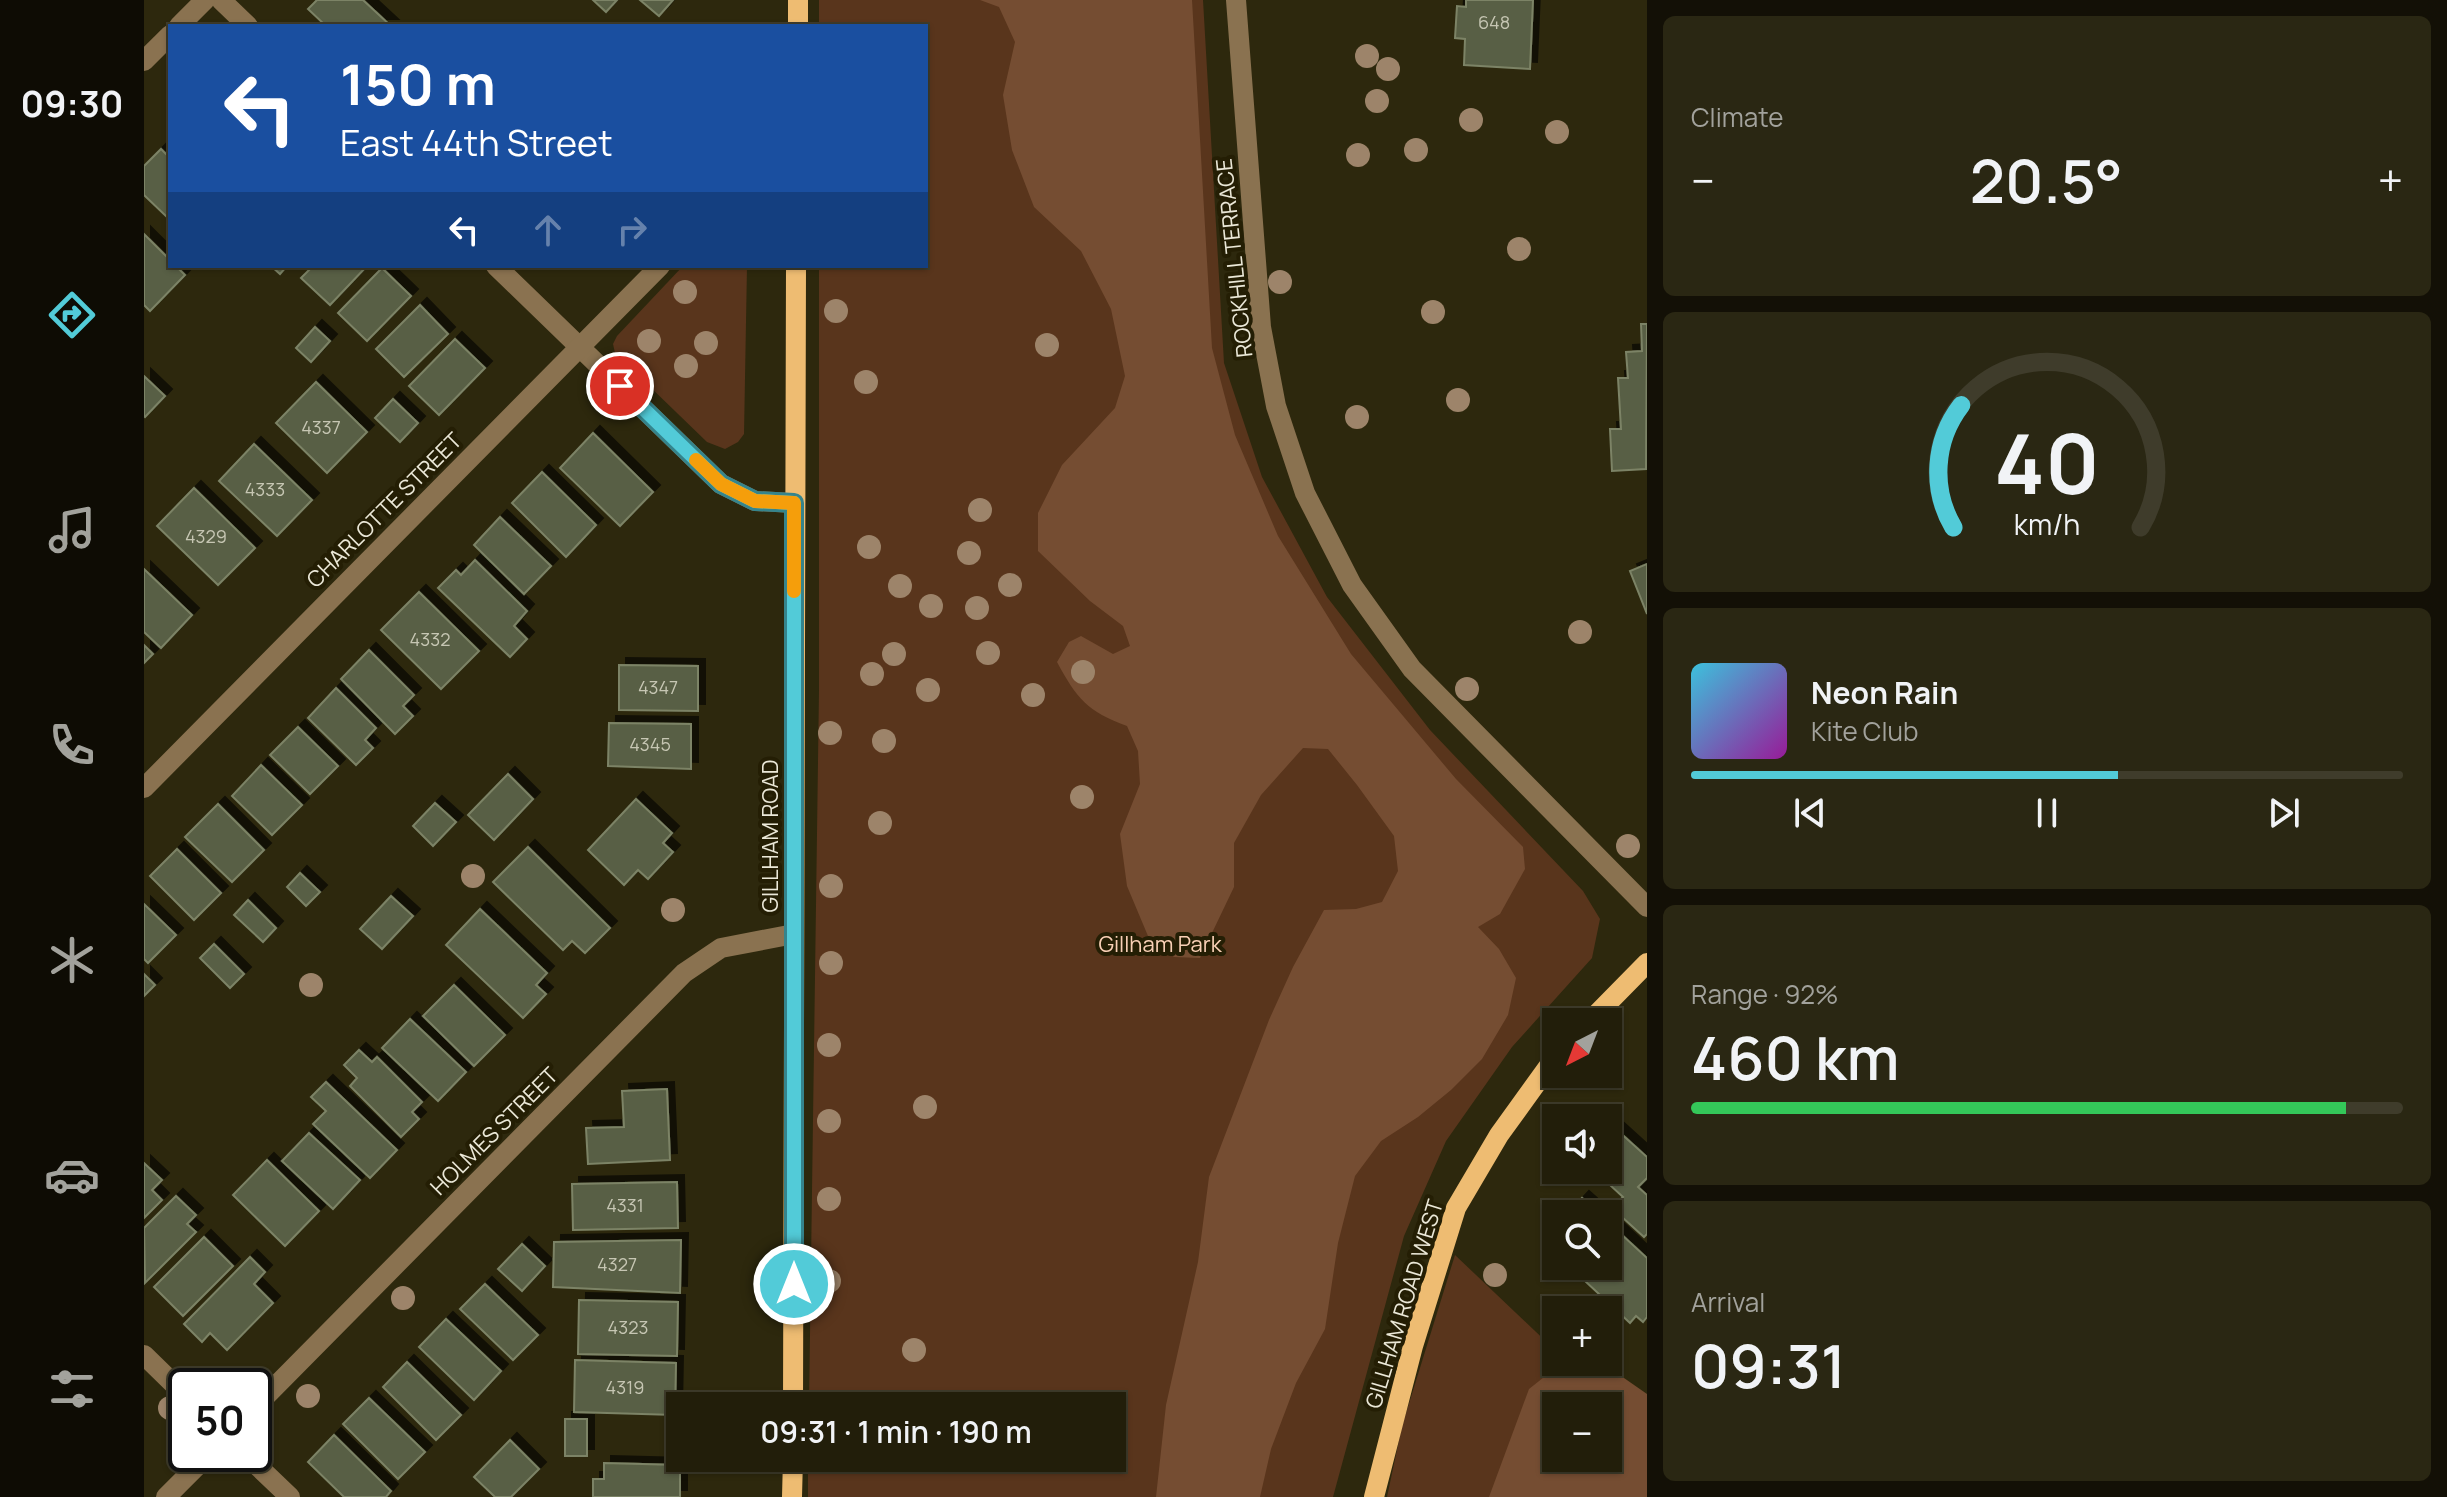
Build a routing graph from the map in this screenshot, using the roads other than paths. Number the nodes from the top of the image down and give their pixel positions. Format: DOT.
graph roads {
  1 [pos="205,0"];
  2 [pos="221,0"];
  3 [pos="798,0"];
  4 [pos="1236,0"];
  5 [pos="181,24"];
  6 [pos="246,24"];
  7 [pos="798,24"];
  8 [pos="168,37"];
  9 [pos="144,61"];
  10 [pos="498,268"];
  11 [pos="658,268"];
  12 [pos="796,268"];
  13 [pos="579,346"];
  14 [pos="794,503"];
  15 [pos="144,788"];
  16 [pos="1647,907"];
  17 [pos="794,934"];
  18 [pos="1647,963"];
  19 [pos="1603,1008"];
  20 [pos="1542,1075"];
  21 [pos="144,1355"];
  22 [pos="168,1378"];
  23 [pos="272,1390"];
  24 [pos="793,1392"];
  25 [pos="191,1472"];
  26 [pos="264,1472"];
  27 [pos="793,1472"];
  28 [pos="166,1497"];
  29 [pos="290,1497"];
  30 [pos="792,1497"];
  31 [pos="1374,1497"];
  1 -- 5 [label="street"];
  2 -- 6 [label="street"];
  3 -- 7 [label="main road"];
  4 -- 16 [label="street, ROCKHILL TERRACE"];
  8 -- 9 [label="street"];
  10 -- 13 [label="street"];
  11 -- 13 [label="street, CHARLOTTE STREET"];
  12 -- 14 [label="main road, GILLHAM ROAD"];
  13 -- 14 [label="street"];
  13 -- 15 [label="street, CHARLOTTE STREET"];
  14 -- 17 [label="main road, GILLHAM ROAD"];
  17 -- 23 [label="street, HOLMES STREET"];
  17 -- 24 [label="main road, GILLHAM ROAD"];
  18 -- 19 [label="main road"];
  20 -- 31 [label="main road, GILLHAM ROAD WEST"];
  21 -- 22 [label="street"];
  25 -- 28 [label="street"];
  26 -- 29 [label="street"];
  27 -- 30 [label="main road"];
}
